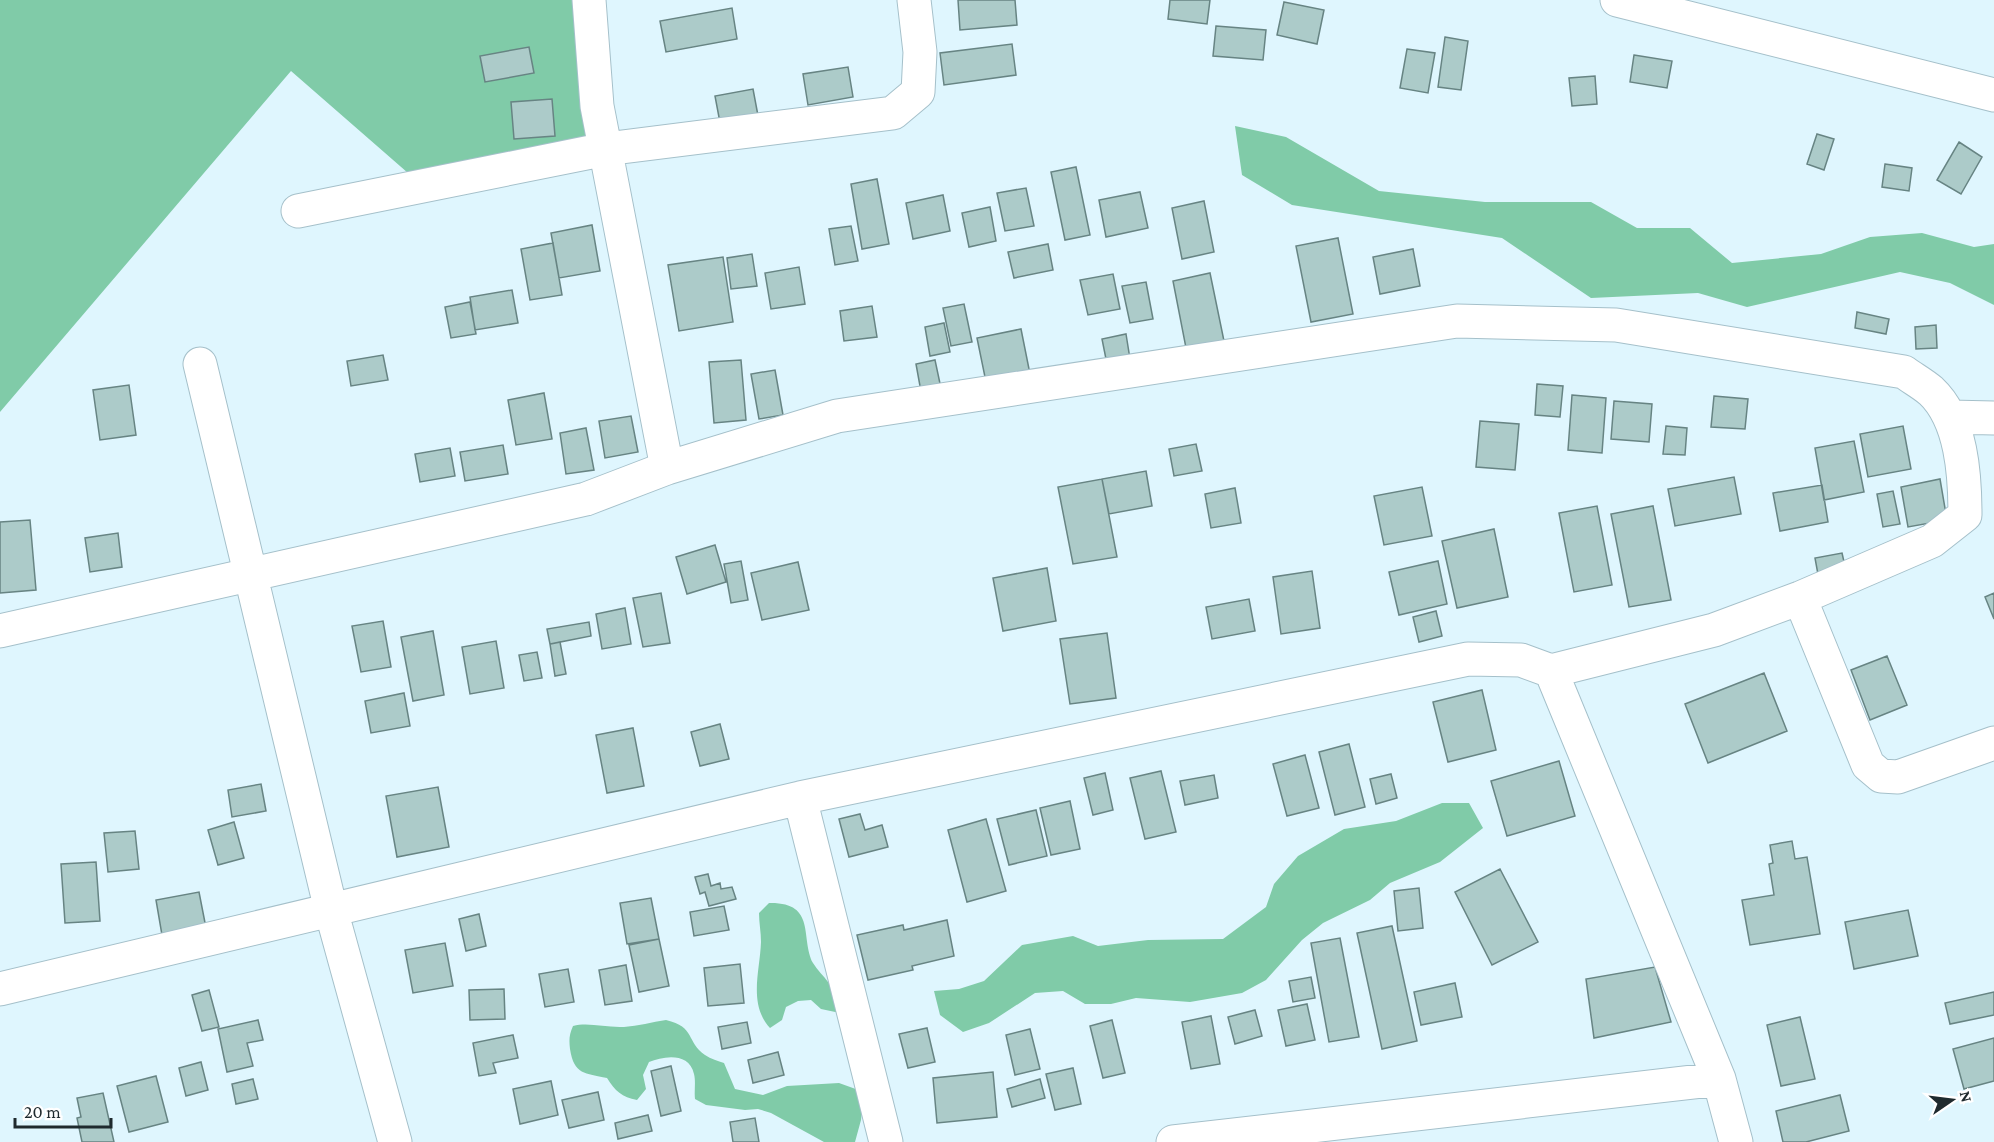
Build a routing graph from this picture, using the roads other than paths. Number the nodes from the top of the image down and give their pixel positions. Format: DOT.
graph roads {
  1 [pos="589,0"];
  2 [pos="914,0"];
  3 [pos="1617,0"];
  4 [pos="1994,95"];
  5 [pos="606,149"];
  6 [pos="298,211"];
  7 [pos="200,364"];
  8 [pos="1950,417"];
  9 [pos="1994,418"];
  10 [pos="667,468"];
  11 [pos="250,575"];
  12 [pos="1800,598"];
  13 [pos="0,631"];
  14 [pos="1551,671"];
  15 [pos="1994,743"];
  16 [pos="800,798"];
  17 [pos="331,910"];
  18 [pos="0,989"];
  19 [pos="1719,1079"];
  20 [pos="395,1142"];
  21 [pos="886,1142"];
  22 [pos="1173,1142"];
  23 [pos="1736,1142"];
  1 -- 5 [label="street"];
  2 -- 5 [label="street"];
  3 -- 4 [label="street"];
  5 -- 6 [label="street"];
  5 -- 10 [label="street"];
  7 -- 11 [label="street"];
  8 -- 9 [label="street"];
  8 -- 10 [label="street"];
  8 -- 12 [label="street"];
  10 -- 11 [label="street"];
  11 -- 13 [label="street"];
  11 -- 17 [label="street"];
  12 -- 14 [label="street"];
  12 -- 15 [label="street"];
  14 -- 16 [label="street"];
  14 -- 19 [label="street"];
  16 -- 17 [label="street"];
  16 -- 21 [label="street"];
  17 -- 18 [label="street"];
  17 -- 20 [label="street"];
  19 -- 22 [label="street"];
  19 -- 23 [label="street"];
}
